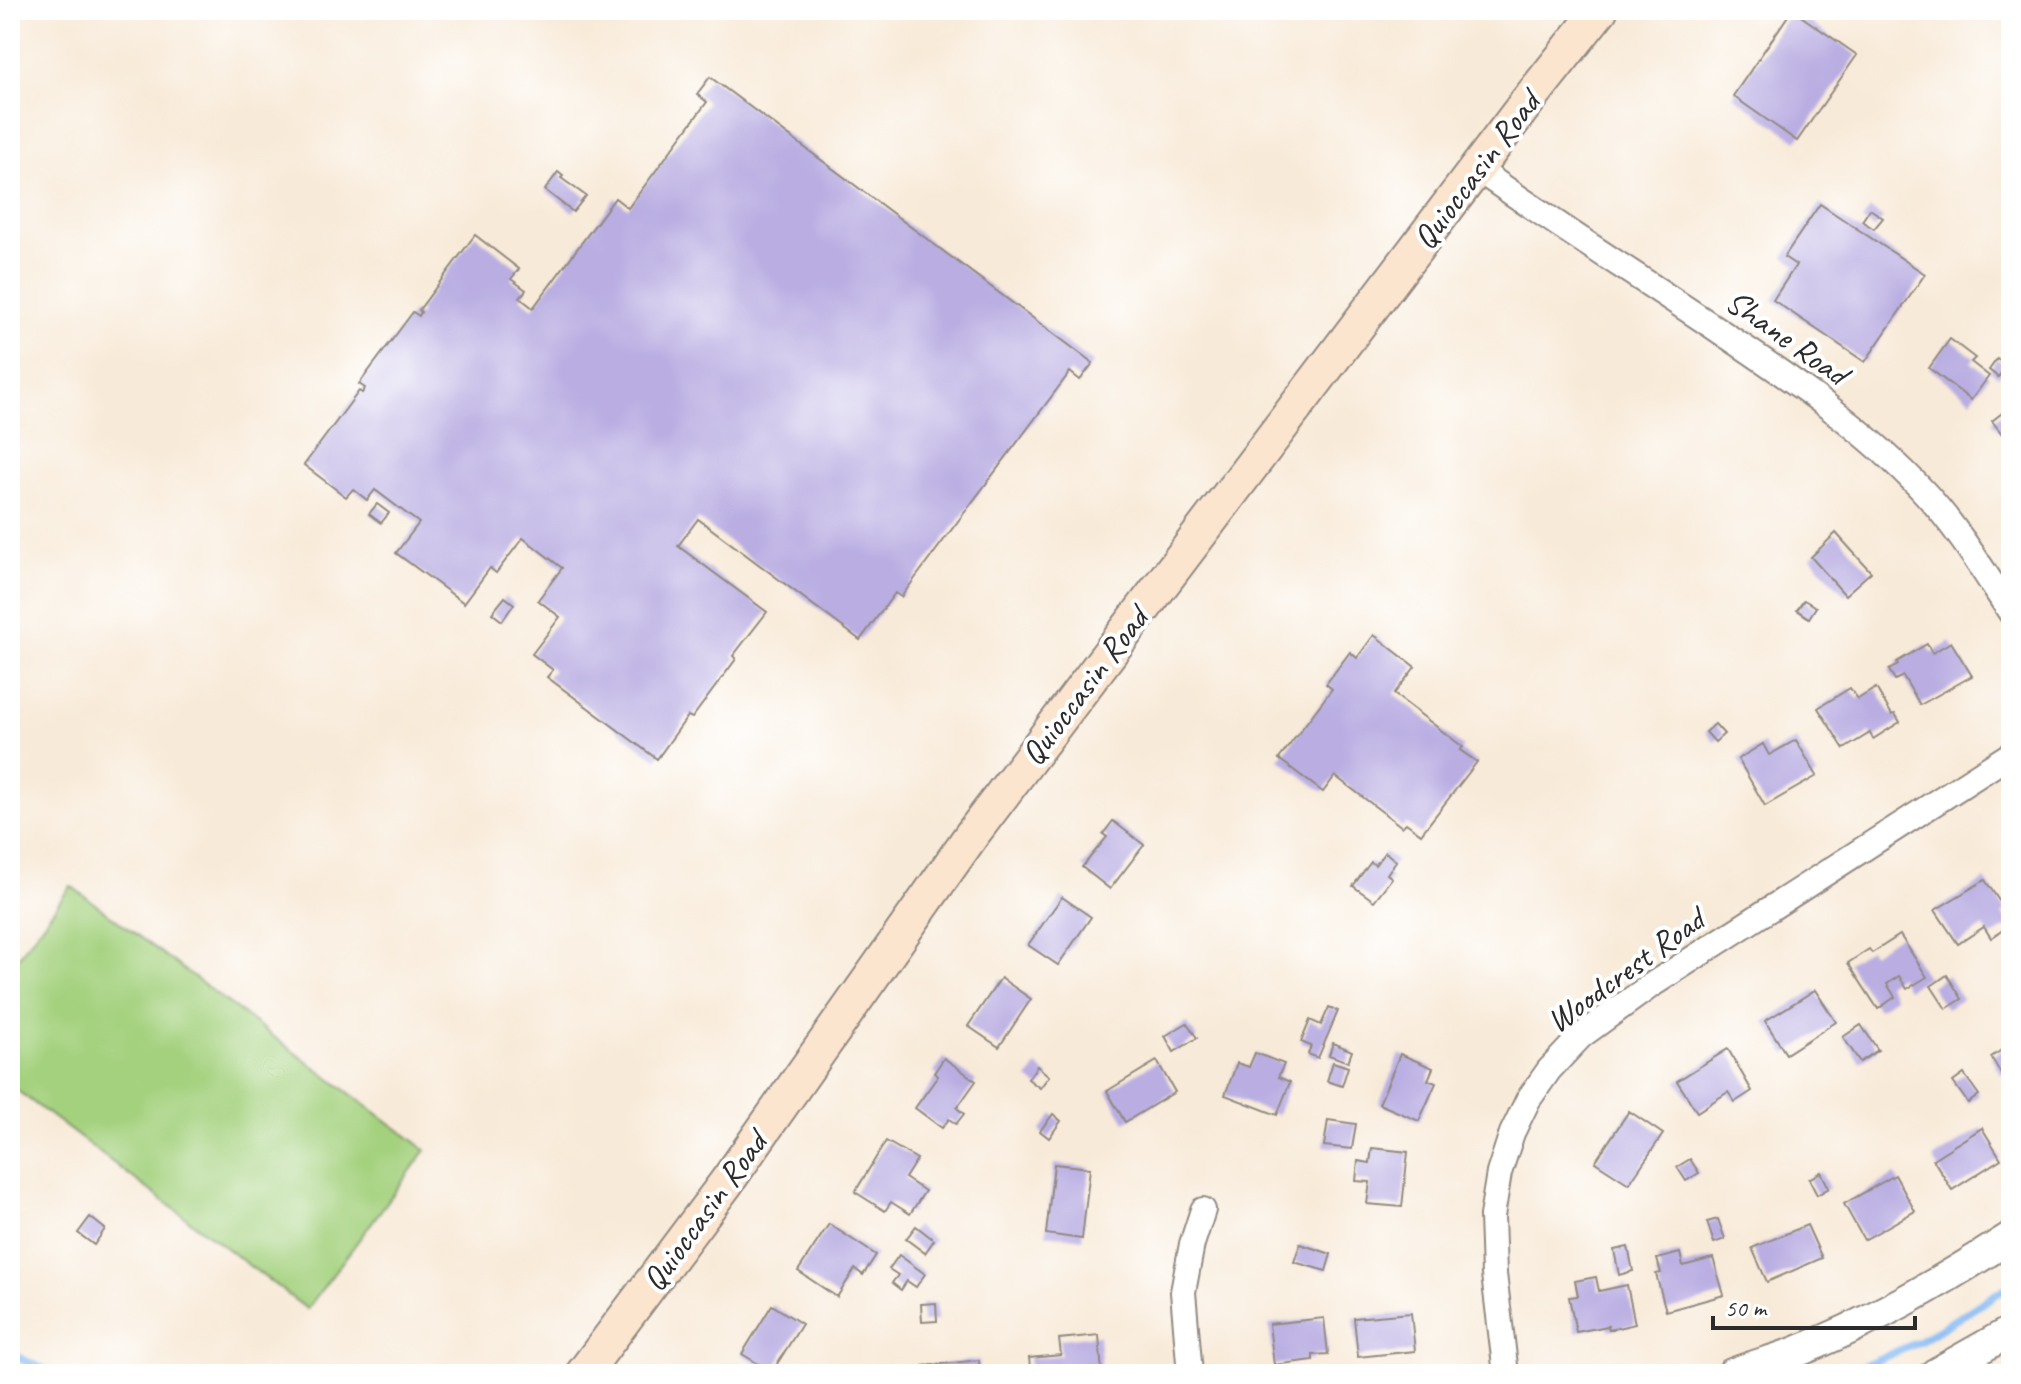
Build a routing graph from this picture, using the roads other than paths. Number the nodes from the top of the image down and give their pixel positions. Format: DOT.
graph roads {
  1 [pos="1600,10"];
  2 [pos="1477,169"];
  3 [pos="2011,613"];
  4 [pos="2011,754"];
  5 [pos="1203,1210"];
  6 [pos="2011,1237"];
  7 [pos="2011,1331"];
  8 [pos="1737,1373"];
  9 [pos="583,1374"];
  10 [pos="1190,1374"];
  11 [pos="1506,1374"];
  12 [pos="1935,1374"];
  1 -- 2 [label="main road, Quioccasin Road"];
  2 -- 3 [label="street, Shane Road"];
  2 -- 9 [label="main road, Quioccasin Road"];
  4 -- 11 [label="street, Woodcrest Road"];
  5 -- 10 [label="street"];
  6 -- 8 [label="street"];
  7 -- 12 [label="street"];
}
